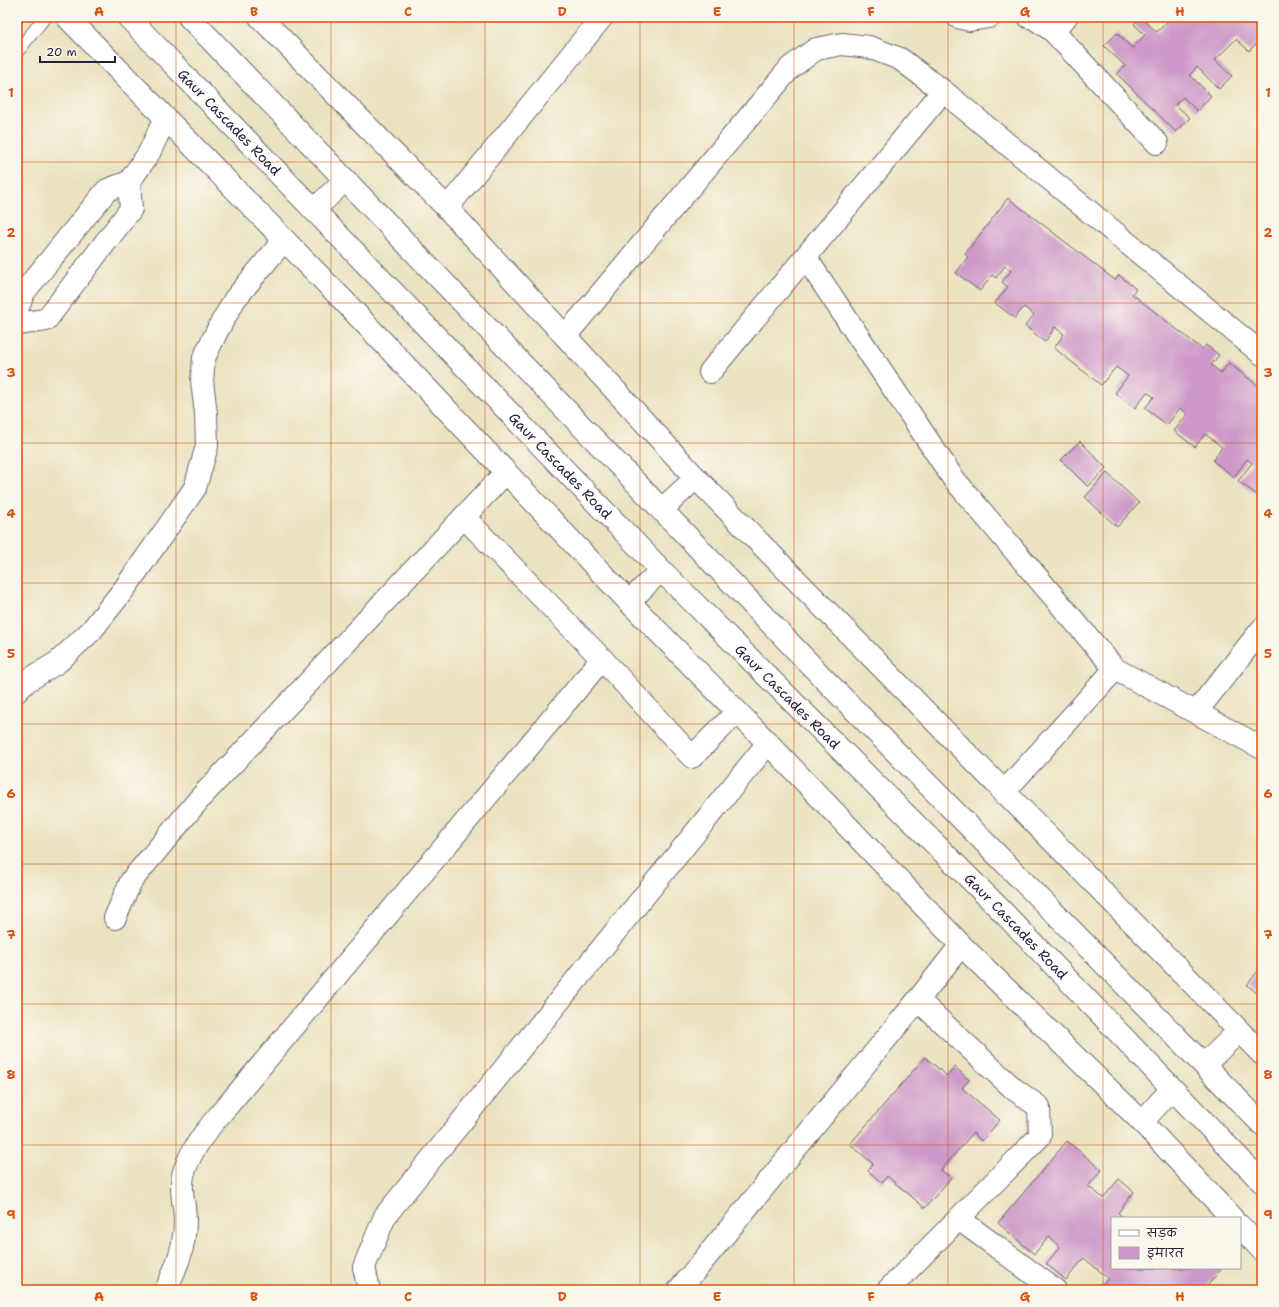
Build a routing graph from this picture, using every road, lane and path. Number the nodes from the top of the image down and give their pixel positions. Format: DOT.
graph roads {
  1 [pos="46,17"];
  2 [pos="67,17"];
  3 [pos="128,17"];
  4 [pos="189,17"];
  5 [pos="260,17"];
  6 [pos="602,17"];
  7 [pos="958,17"];
  8 [pos="989,17"];
  9 [pos="1029,17"];
  10 [pos="1059,24"];
  11 [pos="17,52"];
  12 [pos="944,91"];
  13 [pos="165,119"];
  14 [pos="1157,143"];
  15 [pos="345,180"];
  16 [pos="129,182"];
  17 [pos="447,208"];
  18 [pos="314,210"];
  19 [pos="284,240"];
  20 [pos="806,258"];
  21 [pos="17,310"];
  22 [pos="17,324"];
  23 [pos="566,335"];
  24 [pos="1262,354"];
  25 [pos="710,372"];
  26 [pos="506,472"];
  27 [pos="696,478"];
  28 [pos="661,510"];
  29 [pos="464,517"];
  30 [pos="661,570"];
  31 [pos="629,602"];
  32 [pos="1262,629"];
  33 [pos="602,659"];
  34 [pos="1115,669"];
  35 [pos="17,691"];
  36 [pos="737,712"];
  37 [pos="1196,712"];
  38 [pos="768,743"];
  39 [pos="1262,748"];
  40 [pos="1003,793"];
  41 [pos="115,918"];
  42 [pos="961,945"];
  43 [pos="918,1000"];
  44 [pos="1238,1032"];
  45 [pos="1262,1054"];
  46 [pos="1205,1064"];
  47 [pos="1172,1089"];
  48 [pos="1142,1122"];
  49 [pos="1262,1124"];
  50 [pos="1262,1182"];
  51 [pos="1231,1217"];
  52 [pos="959,1219"];
  53 [pos="1241,1227"];
  54 [pos="1262,1250"];
  55 [pos="166,1290"];
  56 [pos="368,1290"];
  57 [pos="679,1290"];
  58 [pos="888,1290"];
  59 [pos="1055,1290"];
  1 -- 11 [label="lane"];
  2 -- 13 [label="street"];
  3 -- 18 [label="street, Gaur Cascades Road"];
  4 -- 15 [label="street"];
  5 -- 17 [label="street"];
  6 -- 17 [label="street"];
  7 -- 8 [label="street"];
  9 -- 10 [label="street"];
  10 -- 14 [label="street"];
  12 -- 20 [label="street"];
  12 -- 23 [label="street"];
  12 -- 24 [label="street"];
  13 -- 16 [label="street"];
  13 -- 19 [label="street"];
  15 -- 18 [label="street"];
  15 -- 28 [label="street"];
  16 -- 21 [label="street"];
  16 -- 22 [label="street"];
  17 -- 23 [label="street"];
  18 -- 30 [label="street, Gaur Cascades Road"];
  19 -- 26 [label="street"];
  19 -- 35 [label="street"];
  20 -- 25 [label="street"];
  20 -- 34 [label="street"];
  23 -- 27 [label="street"];
  26 -- 29 [label="street"];
  26 -- 31 [label="street"];
  27 -- 28 [label="street"];
  27 -- 40 [label="street"];
  28 -- 46 [label="street"];
  29 -- 33 [label="street"];
  29 -- 41 [label="street"];
  30 -- 31 [label="street"];
  30 -- 47 [label="street, Gaur Cascades Road"];
  31 -- 36 [label="street"];
  32 -- 37 [label="street"];
  33 -- 36 [label="street"];
  33 -- 55 [label="street"];
  34 -- 37 [label="street"];
  34 -- 40 [label="street"];
  36 -- 38 [label="street"];
  37 -- 39 [label="street"];
  38 -- 42 [label="street"];
  38 -- 56 [label="street"];
  40 -- 44 [label="street"];
  42 -- 43 [label="street"];
  42 -- 48 [label="street"];
  43 -- 52 [label="street"];
  43 -- 57 [label="street"];
  44 -- 45 [label="street"];
  44 -- 46 [label="street"];
  46 -- 49 [label="street"];
  47 -- 48 [label="street"];
  47 -- 50 [label="street, Gaur Cascades Road"];
  48 -- 51 [label="street"];
  52 -- 58 [label="street"];
  52 -- 59 [label="street"];
  53 -- 54 [label="street"];
}
